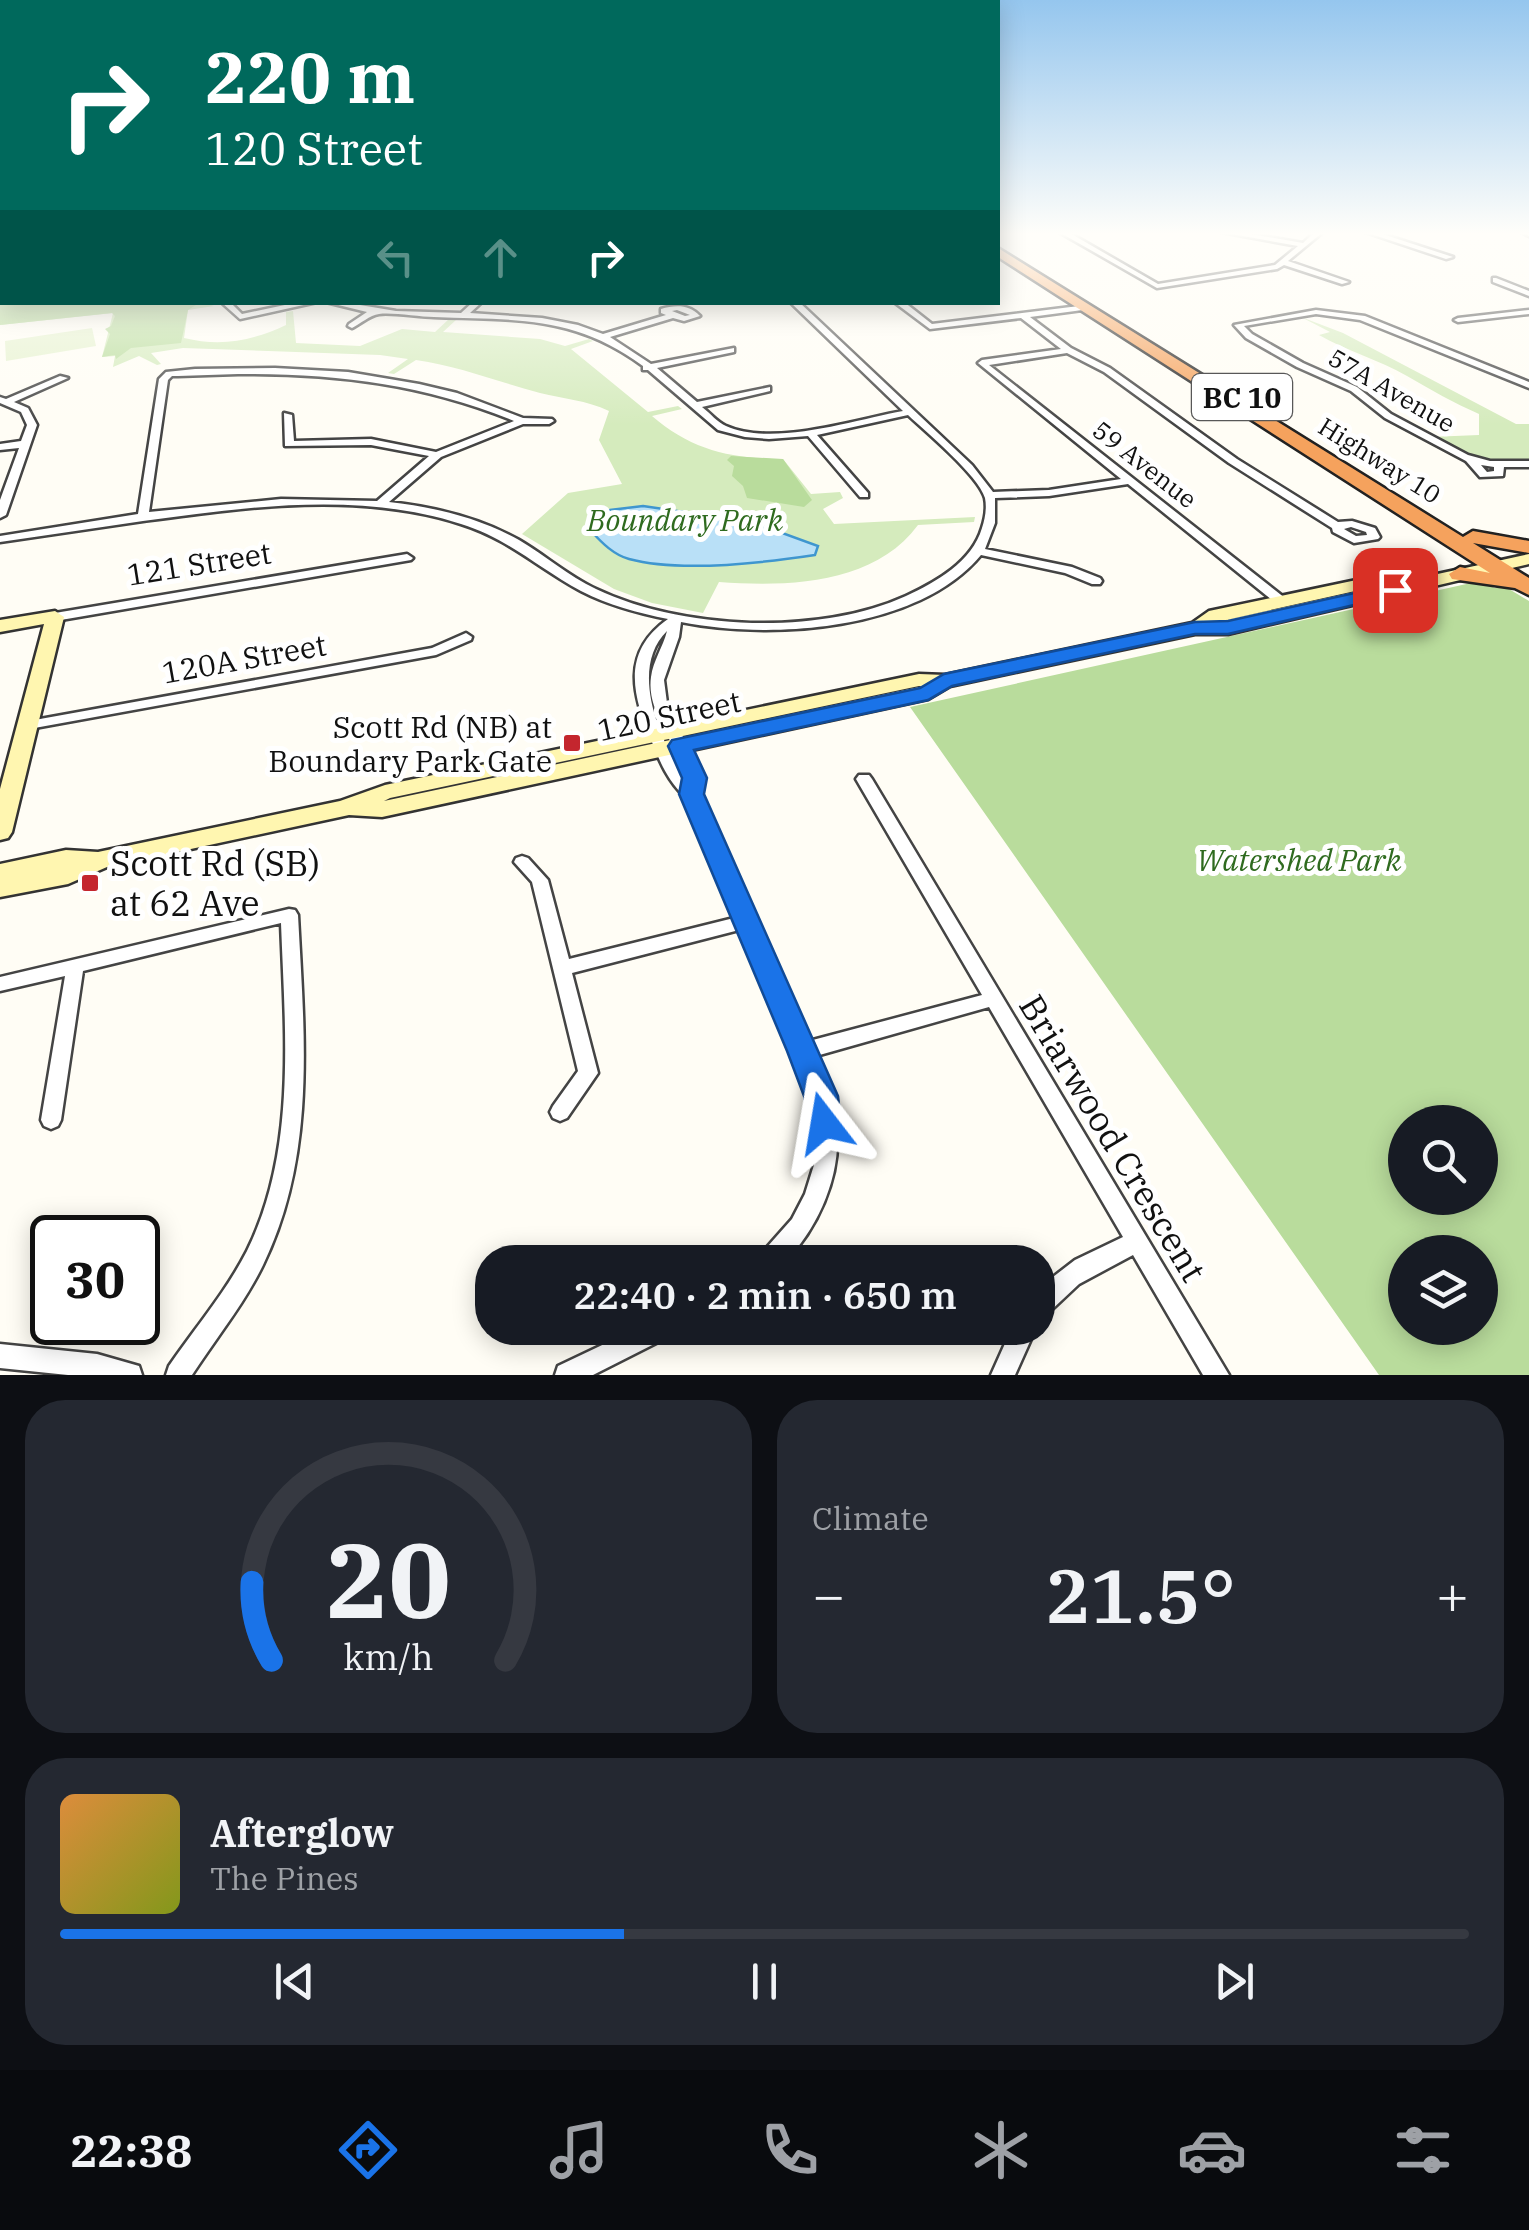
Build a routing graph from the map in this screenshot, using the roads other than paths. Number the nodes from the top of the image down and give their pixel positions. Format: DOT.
graph roads {
  1 [pos="1071,296"];
  2 [pos="1077,296"];
  3 [pos="226,305"];
  4 [pos="302,305"];
  5 [pos="347,305"];
  6 [pos="475,305"];
  7 [pos="797,305"];
  8 [pos="902,305"];
  9 [pos="1087,307"];
  10 [pos="376,310"];
  11 [pos="1529,312"];
  12 [pos="673,315"];
  13 [pos="463,316"];
  14 [pos="1024,316"];
  15 [pos="1458,320"];
  16 [pos="352,326"];
  17 [pos="603,337"];
  18 [pos="730,350"];
  19 [pos="1068,350"];
  20 [pos="646,368"];
  21 [pos="63,378"];
  22 [pos="1529,385"];
  23 [pos="767,389"];
  24 [pos="4,400"];
  25 [pos="694,406"];
  26 [pos="911,412"];
  27 [pos="287,415"];
  28 [pos="522,421"];
  29 [pos="549,421"];
  30 [pos="811,434"];
  31 [pos="25,444"];
  32 [pos="0,447"];
  33 [pos="438,455"];
  34 [pos="1529,464"];
  35 [pos="1130,481"];
  36 [pos="864,494"];
  37 [pos="989,495"];
  38 [pos="380,504"];
  39 [pos="0,516"];
  40 [pos="143,518"];
  41 [pos="1338,527"];
  42 [pos="1443,532"];
  43 [pos="0,539"];
  44 [pos="979,551"];
  45 [pos="407,558"];
  46 [pos="1514,559"];
  47 [pos="1455,569"];
  48 [pos="1096,580"];
  49 [pos="1529,588"];
  50 [pos="1281,601"];
  51 [pos="55,617"];
  52 [pos="675,620"];
  53 [pos="0,626"];
  54 [pos="1195,628"];
  55 [pos="466,638"];
  56 [pos="29,725"];
  57 [pos="668,741"];
  58 [pos="864,779"];
  59 [pos="0,832"];
  60 [pos="101,860"];
  61 [pos="522,862"];
  62 [pos="0,873"];
  63 [pos="0,888"];
  64 [pos="748,921"];
  65 [pos="75,967"];
  66 [pos="562,968"];
  67 [pos="0,984"];
  68 [pos="993,999"];
  69 [pos="803,1051"];
  70 [pos="560,1112"];
  71 [pos="50,1120"];
  72 [pos="1137,1242"];
  73 [pos="787,1245"];
  74 [pos="1055,1283"];
  75 [pos="628,1345"];
  76 [pos="1016,1345"];
  77 [pos="0,1356"];
  78 [pos="130,1375"];
  79 [pos="178,1375"];
  80 [pos="567,1375"];
  81 [pos="1003,1375"];
  82 [pos="1217,1375"];
  1 -- 9 [label="highway, Highway 10 / BC 10"];
  2 -- 46 [label="highway, Highway 10 / BC 10"];
  3 -- 4 [label="street"];
  5 -- 10 [label="street"];
  6 -- 13 [label="street"];
  7 -- 26 [label="street"];
  8 -- 14 [label="street"];
  9 -- 14 [label="street"];
  9 -- 42 [label="highway, Highway 10 / BC 10"];
  10 -- 13 [label="street"];
  10 -- 16 [label="street"];
  11 -- 15 [label="street"];
  12 -- 17 [label="street"];
  13 -- 17 [label="street"];
  14 -- 19 [label="street"];
  17 -- 20 [label="street"];
  18 -- 20 [label="street"];
  19 -- 35 [label="street, 59 Avenue"];
  19 -- 41 [label="street"];
  20 -- 25 [label="street"];
  21 -- 24 [label="street"];
  22 -- 34 [label="street, 57A Avenue"];
  23 -- 25 [label="street"];
  24 -- 31 [label="street"];
  25 -- 30 [label="street"];
  26 -- 30 [label="street"];
  26 -- 37 [label="street"];
  27 -- 33 [label="street"];
  28 -- 29 [label="street"];
  28 -- 33 [label="street"];
  28 -- 40 [label="street"];
  30 -- 36 [label="street"];
  31 -- 32 [label="street"];
  31 -- 39 [label="street"];
  33 -- 38 [label="street"];
  35 -- 37 [label="street"];
  35 -- 50 [label="street, 59 Avenue"];
  37 -- 44 [label="street"];
  38 -- 40 [label="street"];
  38 -- 52 [label="street"];
  40 -- 43 [label="street"];
  42 -- 46 [label="highway, Highway 10 / BC 10"];
  42 -- 47 [label="highway"];
  44 -- 48 [label="street"];
  44 -- 52 [label="street"];
  45 -- 51 [label="street, 121 Street"];
  46 -- 47 [label="main road, 120 Street"];
  46 -- 49 [label="highway, Highway 10 / BC 10"];
  47 -- 49 [label="highway"];
  47 -- 50 [label="main road, 120 Street"];
  47 -- 54 [label="main road, 120 Street"];
  50 -- 54 [label="main road, 120 Street"];
  51 -- 53 [label="main road, 121 Street"];
  51 -- 56 [label="main road"];
  52 -- 57 [label="street"];
  54 -- 57 [label="main road, 120 Street"];
  55 -- 56 [label="street, 120A Street"];
  56 -- 59 [label="main road"];
  57 -- 60 [label="main road, 120 Street"];
  57 -- 64 [label="street"];
  58 -- 68 [label="street"];
  60 -- 62 [label="main road, 120 Street"];
  60 -- 63 [label="main road, 120 Street"];
  61 -- 66 [label="street"];
  64 -- 66 [label="street"];
  64 -- 69 [label="street"];
  65 -- 67 [label="street"];
  65 -- 71 [label="street"];
  65 -- 79 [label="street"];
  66 -- 70 [label="street"];
  68 -- 69 [label="street, Briarwood Crescent"];
  68 -- 72 [label="street, Briarwood Crescent"];
  69 -- 73 [label="street"];
  72 -- 74 [label="street"];
  72 -- 82 [label="street, Briarwood Crescent"];
  75 -- 80 [label="street"];
  76 -- 81 [label="street"];
  77 -- 78 [label="street"];
}
